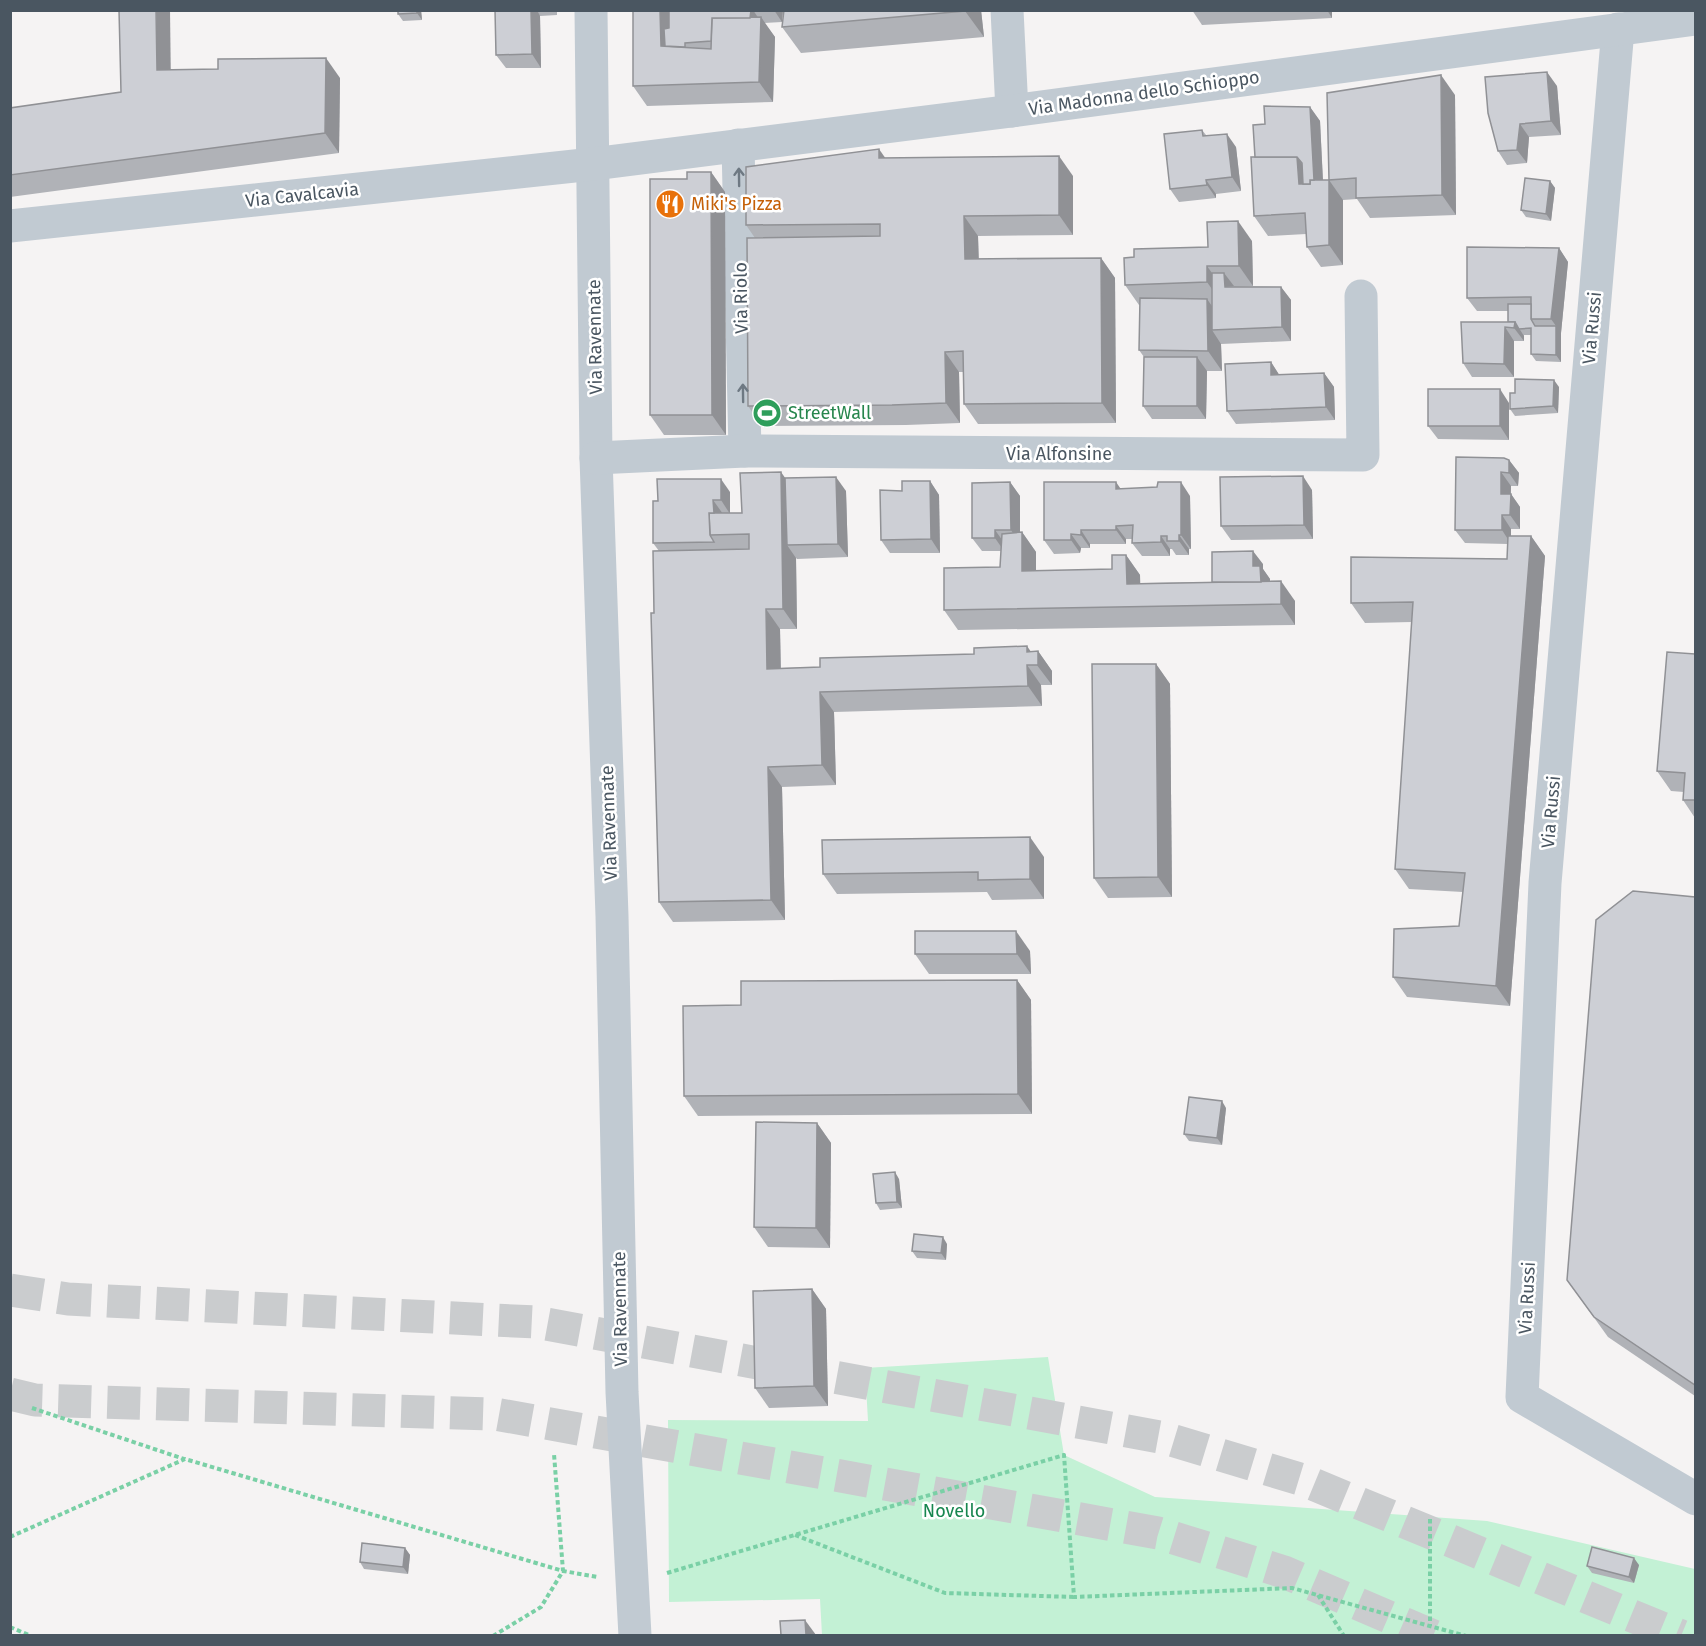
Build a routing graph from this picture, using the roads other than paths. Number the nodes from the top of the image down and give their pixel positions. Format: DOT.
graph roads {
  1 [pos="591,10"];
  2 [pos="1007,10"];
  3 [pos="1695,19"];
  4 [pos="1618,28"];
  5 [pos="1012,111"];
  6 [pos="738,145"];
  7 [pos="593,164"];
  8 [pos="10,226"];
  9 [pos="1361,296"];
  10 [pos="745,451"];
  11 [pos="596,458"];
  12 [pos="1695,1499"];
  13 [pos="635,1635"];
  1 -- 7 [label="street, Via Ravennate"];
  2 -- 5 [label="street"];
  3 -- 4 [label="street, Via Madonna dello Schioppo"];
  4 -- 5 [label="street, Via Madonna dello Schioppo"];
  4 -- 12 [label="street, Via Russi"];
  5 -- 6 [label="street, Via Madonna dello Schioppo"];
  6 -- 7 [label="street, Via Madonna dello Schioppo"];
  10 -- 6 [label="street, Via Riolo, one-way"];
  7 -- 8 [label="street, Via Cavalcavia"];
  7 -- 11 [label="street, Via Ravennate"];
  9 -- 10 [label="street, Via Alfonsine"];
  10 -- 11 [label="street, Via Alfonsine"];
  11 -- 13 [label="street, Via Ravennate"];
}
